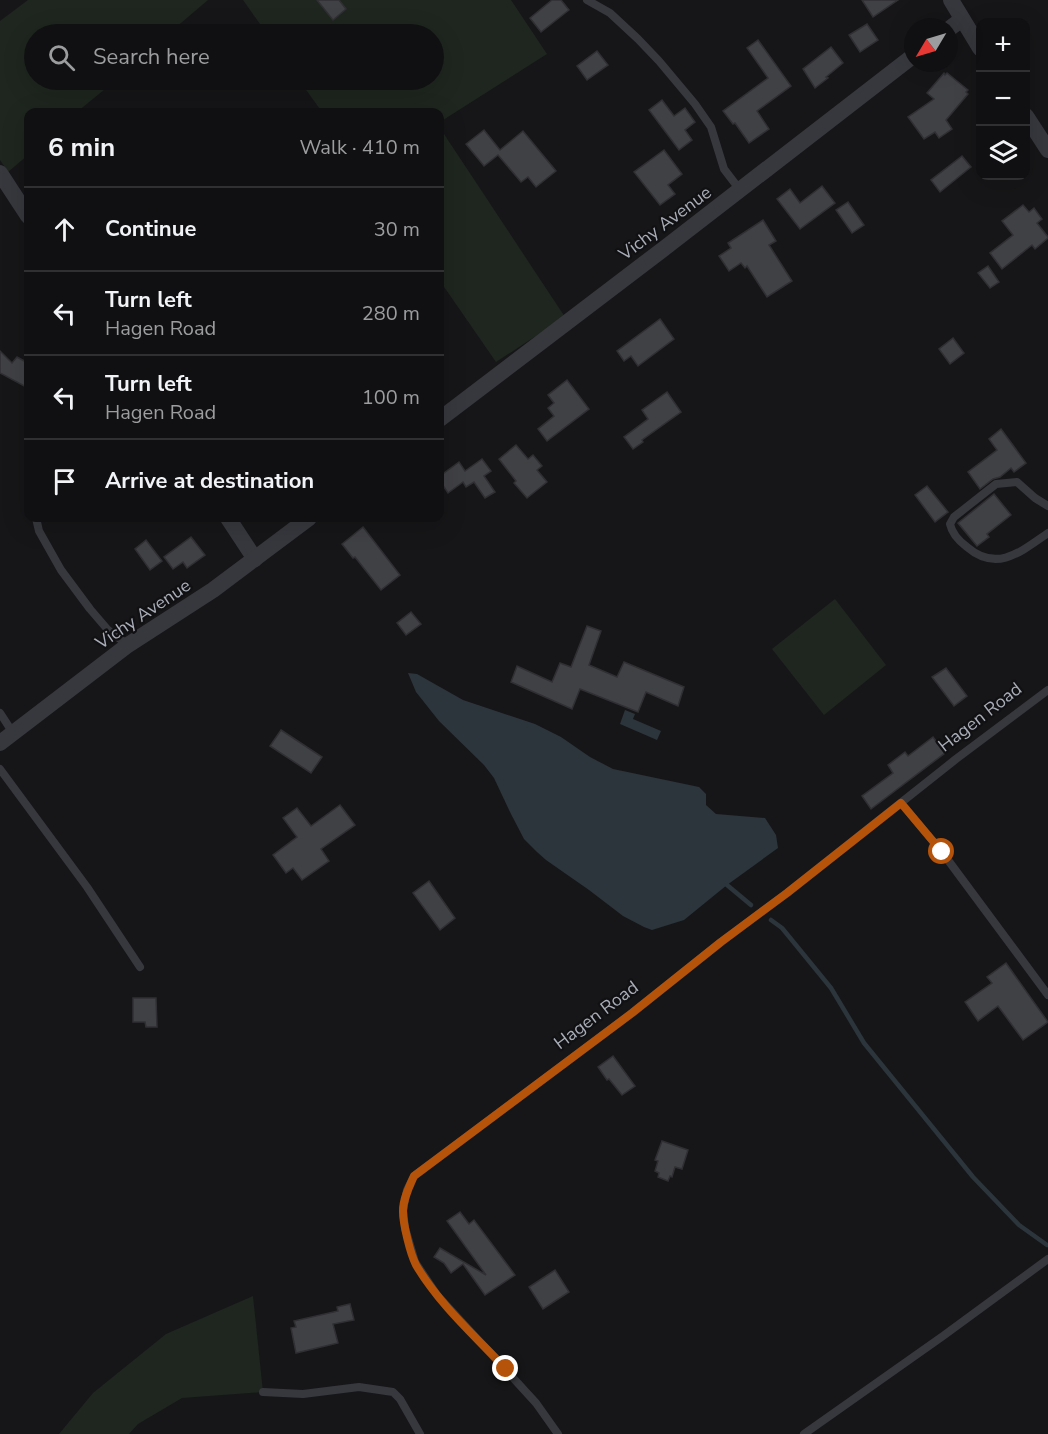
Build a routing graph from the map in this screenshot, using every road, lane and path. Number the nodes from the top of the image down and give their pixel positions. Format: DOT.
graph roads {
  1 [pos="587,0"];
  2 [pos="951,0"];
  3 [pos="954,18"];
  4 [pos="958,27"];
  5 [pos="976,43"];
  6 [pos="904,63"];
  7 [pos="1030,122"];
  8 [pos="1048,150"];
  9 [pos="0,173"];
  10 [pos="740,190"];
  11 [pos="24,210"];
  12 [pos="444,416"];
  13 [pos="1048,506"];
  14 [pos="37,522"];
  15 [pos="231,522"];
  16 [pos="304,522"];
  17 [pos="1048,533"];
  18 [pos="255,559"];
  19 [pos="128,645"];
  20 [pos="1048,690"];
  21 [pos="0,713"];
  22 [pos="7,738"];
  23 [pos="0,769"];
  24 [pos="901,803"];
  25 [pos="140,967"];
  26 [pos="1048,995"];
  27 [pos="1048,1259"];
  28 [pos="263,1392"];
  29 [pos="420,1434"];
  30 [pos="558,1434"];
  31 [pos="804,1434"];
  1 -- 10 [label="lane"];
  2 -- 3 [label="street"];
  4 -- 5 [label="street"];
  6 -- 10 [label="street, Vichy Avenue"];
  7 -- 8 [label="street"];
  9 -- 11 [label="street"];
  10 -- 12 [label="street, Vichy Avenue"];
  13 -- 17 [label="lane"];
  14 -- 19 [label="lane"];
  15 -- 18 [label="street"];
  16 -- 18 [label="street, Vichy Avenue"];
  18 -- 19 [label="street, Vichy Avenue"];
  19 -- 22 [label="street, Vichy Avenue"];
  20 -- 24 [label="lane, Hagen Road"];
  21 -- 22 [label="lane"];
  23 -- 25 [label="lane"];
  24 -- 26 [label="lane"];
  24 -- 30 [label="lane, Hagen Road"];
  27 -- 31 [label="lane"];
  28 -- 29 [label="lane"];
}
